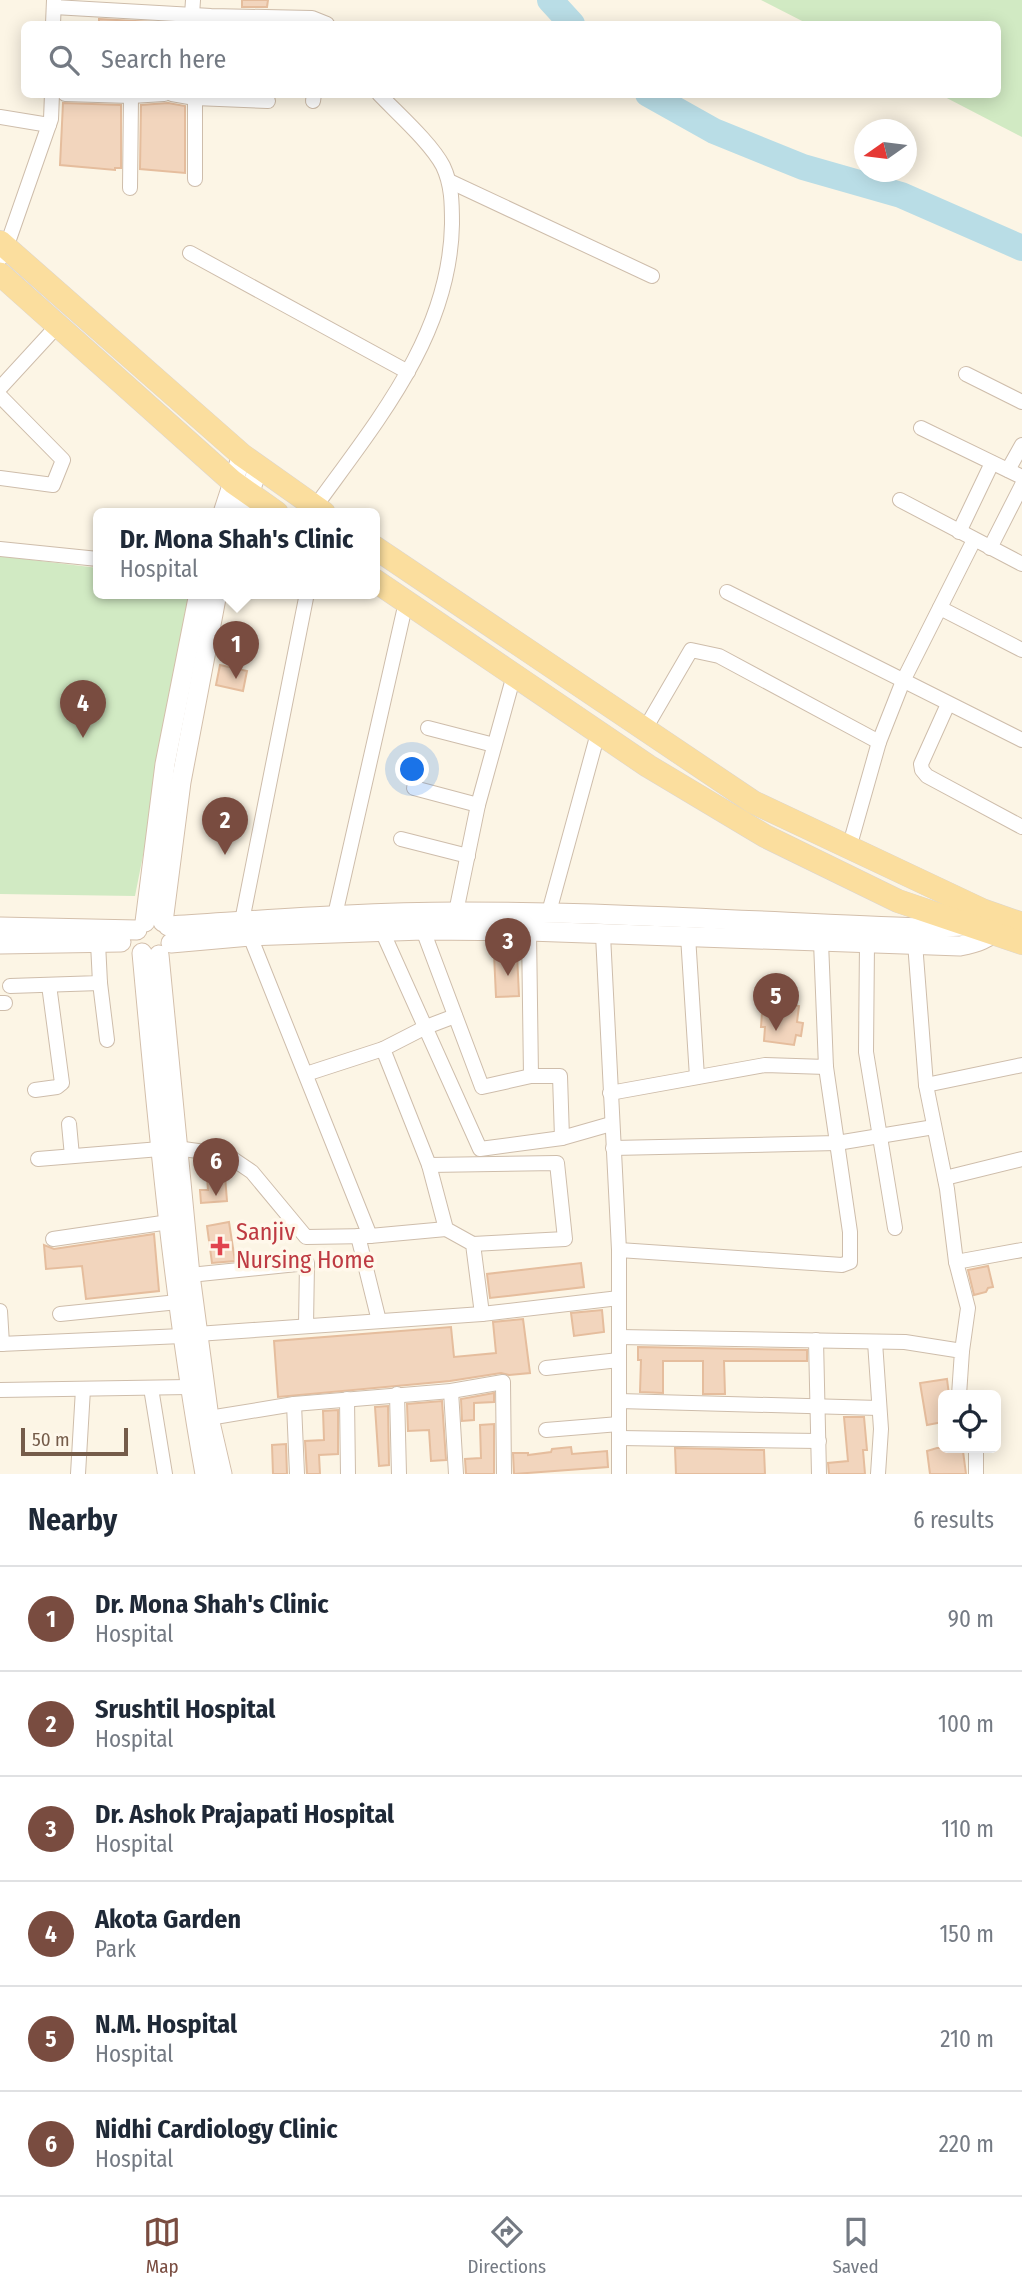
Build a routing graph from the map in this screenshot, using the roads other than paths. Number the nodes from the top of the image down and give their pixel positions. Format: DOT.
graph roads {
  1 [pos="192,0"];
  2 [pos="54,4"];
  3 [pos="182,18"];
  4 [pos="320,21"];
  5 [pos="51,98"];
  6 [pos="131,98"];
  7 [pos="195,98"];
  8 [pos="383,98"];
  9 [pos="268,101"];
  10 [pos="0,117"];
  11 [pos="48,125"];
  12 [pos="195,179"];
  13 [pos="449,181"];
  14 [pos="131,188"];
  15 [pos="2,250"];
  16 [pos="190,253"];
  17 [pos="0,274"];
  18 [pos="652,276"];
  19 [pos="58,325"];
  20 [pos="408,372"];
  21 [pos="966,374"];
  22 [pos="0,388"];
  23 [pos="0,396"];
  24 [pos="1022,402"];
  25 [pos="921,428"];
  26 [pos="1022,445"];
  27 [pos="250,460"];
  28 [pos="992,463"];
  29 [pos="1008,470"];
  30 [pos="1022,477"];
  31 [pos="0,478"];
  32 [pos="1022,485"];
  33 [pos="241,496"];
  34 [pos="900,500"];
  35 [pos="266,508"];
  36 [pos="317,508"];
  37 [pos="321,508"];
  38 [pos="959,532"];
  39 [pos="974,540"];
  40 [pos="990,548"];
  41 [pos="0,549"];
  42 [pos="380,551"];
  43 [pos="93,558"];
  44 [pos="1022,564"];
  45 [pos="380,584"];
  46 [pos="727,592"];
  47 [pos="198,599"];
  48 [pos="216,599"];
  49 [pos="306,599"];
  50 [pos="406,602"];
  51 [pos="940,608"];
  52 [pos="1022,650"];
  53 [pos="514,675"];
  54 [pos="903,681"];
  55 [pos="948,704"];
  56 [pos="428,728"];
  57 [pos="181,729"];
  58 [pos="645,729"];
  59 [pos="598,733"];
  60 [pos="1022,740"];
  61 [pos="879,742"];
  62 [pos="494,745"];
  63 [pos="414,788"];
  64 [pos="478,806"];
  65 [pos="1022,827"];
  66 [pos="401,839"];
  67 [pos="849,848"];
  68 [pos="468,856"];
  69 [pos="456,912"];
  70 [pos="549,912"];
  71 [pos="335,915"];
  72 [pos="994,922"];
  73 [pos="0,927"];
  74 [pos="246,929"];
  75 [pos="423,930"];
  76 [pos="382,931"];
  77 [pos="528,931"];
  78 [pos="603,934"];
  79 [pos="688,936"];
  80 [pos="153,937"];
  81 [pos="821,942"];
  82 [pos="98,943"];
  83 [pos="867,943"];
  84 [pos="915,943"];
  85 [pos="1022,943"];
  86 [pos="0,944"];
  87 [pos="100,983"];
  88 [pos="49,985"];
  89 [pos="9,986"];
  90 [pos="455,1016"];
  91 [pos="425,1027"];
  92 [pos="107,1040"];
  93 [pos="383,1049"];
  94 [pos="1022,1065"];
  95 [pos="826,1067"];
  96 [pos="306,1074"];
  97 [pos="531,1076"];
  98 [pos="697,1077"];
  99 [pos="926,1085"];
  100 [pos="35,1090"];
  101 [pos="610,1093"];
  102 [pos="69,1124"];
  103 [pos="611,1124"];
  104 [pos="934,1126"];
  105 [pos="880,1136"];
  106 [pos="562,1138"];
  107 [pos="837,1143"];
  108 [pos="168,1148"];
  109 [pos="613,1148"];
  110 [pos="72,1156"];
  111 [pos="38,1159"];
  112 [pos="1022,1159"];
  113 [pos="429,1165"];
  114 [pos="945,1178"];
  115 [pos="169,1222"];
  116 [pos="895,1228"];
  117 [pos="446,1229"];
  118 [pos="364,1236"];
  119 [pos="53,1238"];
  120 [pos="473,1244"];
  121 [pos="619,1250"];
  122 [pos="1022,1250"];
  123 [pos="956,1262"];
  124 [pos="190,1275"];
  125 [pos="619,1297"];
  126 [pos="178,1302"];
  127 [pos="0,1311"];
  128 [pos="60,1314"];
  129 [pos="482,1314"];
  130 [pos="379,1321"];
  131 [pos="306,1326"];
  132 [pos="190,1335"];
  133 [pos="619,1337"];
  134 [pos="816,1340"];
  135 [pos="875,1342"];
  136 [pos="1,1344"];
  137 [pos="962,1351"];
  138 [pos="620,1360"];
  139 [pos="546,1368"];
  140 [pos="189,1387"];
  141 [pos="151,1388"];
  142 [pos="83,1389"];
  143 [pos="959,1390"];
  144 [pos="451,1391"];
  145 [pos="0,1392"];
  146 [pos="397,1394"];
  147 [pos="347,1399"];
  148 [pos="619,1401"];
  149 [pos="295,1404"];
  150 [pos="819,1406"];
  151 [pos="879,1408"];
  152 [pos="209,1418"];
  153 [pos="546,1430"];
  154 [pos="619,1431"];
  155 [pos="819,1441"];
  156 [pos="976,1453"];
  157 [pos="78,1474"];
  158 [pos="165,1474"];
  159 [pos="205,1474"];
  160 [pos="222,1474"];
  161 [pos="297,1474"];
  162 [pos="348,1474"];
  163 [pos="399,1474"];
  164 [pos="456,1474"];
  165 [pos="504,1474"];
  166 [pos="619,1474"];
  167 [pos="819,1474"];
  168 [pos="878,1474"];
  169 [pos="976,1474"];
  1 -- 3 [label="street"];
  2 -- 3 [label="street"];
  3 -- 4 [label="street"];
  5 -- 11 [label="street"];
  6 -- 14 [label="street"];
  7 -- 9 [label="street"];
  7 -- 12 [label="street"];
  8 -- 13 [label="street"];
  10 -- 11 [label="street"];
  11 -- 15 [label="street"];
  13 -- 18 [label="street"];
  13 -- 20 [label="street"];
  15 -- 27 [label="main road"];
  16 -- 20 [label="street"];
  17 -- 19 [label="main road"];
  19 -- 22 [label="street"];
  19 -- 33 [label="main road"];
  20 -- 37 [label="street"];
  21 -- 24 [label="street"];
  23 -- 31 [label="street"];
  25 -- 28 [label="street"];
  26 -- 29 [label="street"];
  27 -- 33 [label="main road"];
  27 -- 36 [label="main road"];
  28 -- 29 [label="street"];
  28 -- 38 [label="street"];
  29 -- 30 [label="street"];
  32 -- 40 [label="street"];
  33 -- 35 [label="main road"];
  34 -- 38 [label="street"];
  38 -- 39 [label="street"];
  39 -- 40 [label="street"];
  39 -- 51 [label="street"];
  40 -- 44 [label="street"];
  41 -- 43 [label="street"];
  42 -- 58 [label="main road"];
  45 -- 50 [label="main road"];
  46 -- 54 [label="street"];
  47 -- 57 [label="main road"];
  48 -- 57 [label="main road"];
  49 -- 74 [label="street"];
  50 -- 53 [label="main road"];
  50 -- 71 [label="street"];
  51 -- 52 [label="street"];
  51 -- 54 [label="street"];
  53 -- 59 [label="main road"];
  53 -- 62 [label="street"];
  54 -- 55 [label="street"];
  54 -- 61 [label="street"];
  55 -- 60 [label="street"];
  55 -- 65 [label="street"];
  56 -- 62 [label="street"];
  57 -- 80 [label="main road"];
  58 -- 61 [label="street"];
  58 -- 67 [label="main road"];
  59 -- 70 [label="street"];
  59 -- 72 [label="main road"];
  61 -- 67 [label="street"];
  62 -- 64 [label="street"];
  63 -- 64 [label="street"];
  64 -- 68 [label="street"];
  66 -- 68 [label="street"];
  67 -- 72 [label="main road"];
  68 -- 69 [label="street"];
  69 -- 70 [label="main road"];
  69 -- 71 [label="main road"];
  70 -- 72 [label="main road"];
  71 -- 74 [label="main road"];
  72 -- 84 [label="main road"];
  72 -- 85 [label="main road"];
  73 -- 80 [label="main road"];
  74 -- 76 [label="main road"];
  74 -- 80 [label="main road"];
  74 -- 96 [label="street"];
  75 -- 76 [label="main road"];
  75 -- 77 [label="main road"];
  75 -- 90 [label="street"];
  76 -- 91 [label="street"];
  77 -- 78 [label="main road"];
  77 -- 97 [label="street"];
  78 -- 79 [label="main road"];
  78 -- 101 [label="street"];
  79 -- 81 [label="main road"];
  79 -- 98 [label="street"];
  80 -- 82 [label="main road"];
  80 -- 108 [label="main road"];
  81 -- 83 [label="main road"];
  81 -- 95 [label="street"];
  82 -- 86 [label="main road"];
  82 -- 87 [label="street"];
  83 -- 84 [label="main road"];
  83 -- 105 [label="street"];
  84 -- 99 [label="street"];
  87 -- 88 [label="street"];
  87 -- 92 [label="street"];
  88 -- 89 [label="street"];
  88 -- 100 [label="street"];
  90 -- 91 [label="street"];
  90 -- 97 [label="street"];
  91 -- 93 [label="street"];
  91 -- 106 [label="street"];
  93 -- 96 [label="street"];
  93 -- 113 [label="street"];
  94 -- 99 [label="street"];
  95 -- 98 [label="street"];
  95 -- 107 [label="street"];
  96 -- 118 [label="street"];
  97 -- 106 [label="street"];
  98 -- 101 [label="street"];
  99 -- 104 [label="street"];
  101 -- 103 [label="street"];
  102 -- 110 [label="street"];
  103 -- 106 [label="street"];
  103 -- 109 [label="street"];
  104 -- 105 [label="street"];
  104 -- 114 [label="street"];
  105 -- 107 [label="street"];
  105 -- 116 [label="street"];
  107 -- 109 [label="street"];
  107 -- 121 [label="street"];
  108 -- 110 [label="street"];
  108 -- 115 [label="main road"];
  108 -- 118 [label="street"];
  108 -- 124 [label="main road"];
  109 -- 121 [label="street"];
  110 -- 111 [label="street"];
  112 -- 114 [label="street"];
  113 -- 117 [label="street"];
  113 -- 120 [label="street"];
  114 -- 123 [label="street"];
  115 -- 119 [label="street"];
  115 -- 126 [label="main road"];
  117 -- 118 [label="street"];
  117 -- 120 [label="street"];
  118 -- 130 [label="street"];
  120 -- 129 [label="street"];
  121 -- 125 [label="street"];
  122 -- 123 [label="street"];
  123 -- 137 [label="street"];
  124 -- 131 [label="street"];
  124 -- 132 [label="main road"];
  125 -- 129 [label="street"];
  125 -- 133 [label="street"];
  126 -- 128 [label="street"];
  126 -- 132 [label="main road"];
  127 -- 136 [label="street"];
  129 -- 130 [label="street"];
  130 -- 131 [label="street"];
  131 -- 132 [label="street"];
  132 -- 136 [label="street"];
  132 -- 140 [label="main road"];
  132 -- 152 [label="main road"];
  133 -- 134 [label="street"];
  133 -- 138 [label="street"];
  134 -- 135 [label="street"];
  134 -- 150 [label="street"];
  135 -- 137 [label="street"];
  135 -- 151 [label="street"];
  137 -- 143 [label="street"];
  138 -- 139 [label="street"];
  138 -- 148 [label="street"];
  140 -- 141 [label="street"];
  140 -- 159 [label="main road"];
  141 -- 142 [label="street"];
  141 -- 158 [label="street"];
  142 -- 145 [label="street"];
  142 -- 157 [label="street"];
  144 -- 146 [label="street"];
  144 -- 164 [label="street"];
  144 -- 165 [label="street"];
  146 -- 147 [label="street"];
  146 -- 163 [label="street"];
  147 -- 149 [label="street"];
  147 -- 162 [label="street"];
  148 -- 150 [label="street"];
  148 -- 154 [label="street"];
  149 -- 152 [label="street"];
  149 -- 161 [label="street"];
  150 -- 151 [label="street"];
  150 -- 155 [label="street"];
  151 -- 168 [label="street"];
  152 -- 160 [label="main road"];
  153 -- 154 [label="street"];
  154 -- 155 [label="street"];
  154 -- 166 [label="street"];
  155 -- 167 [label="street"];
  156 -- 169 [label="street"];
}
